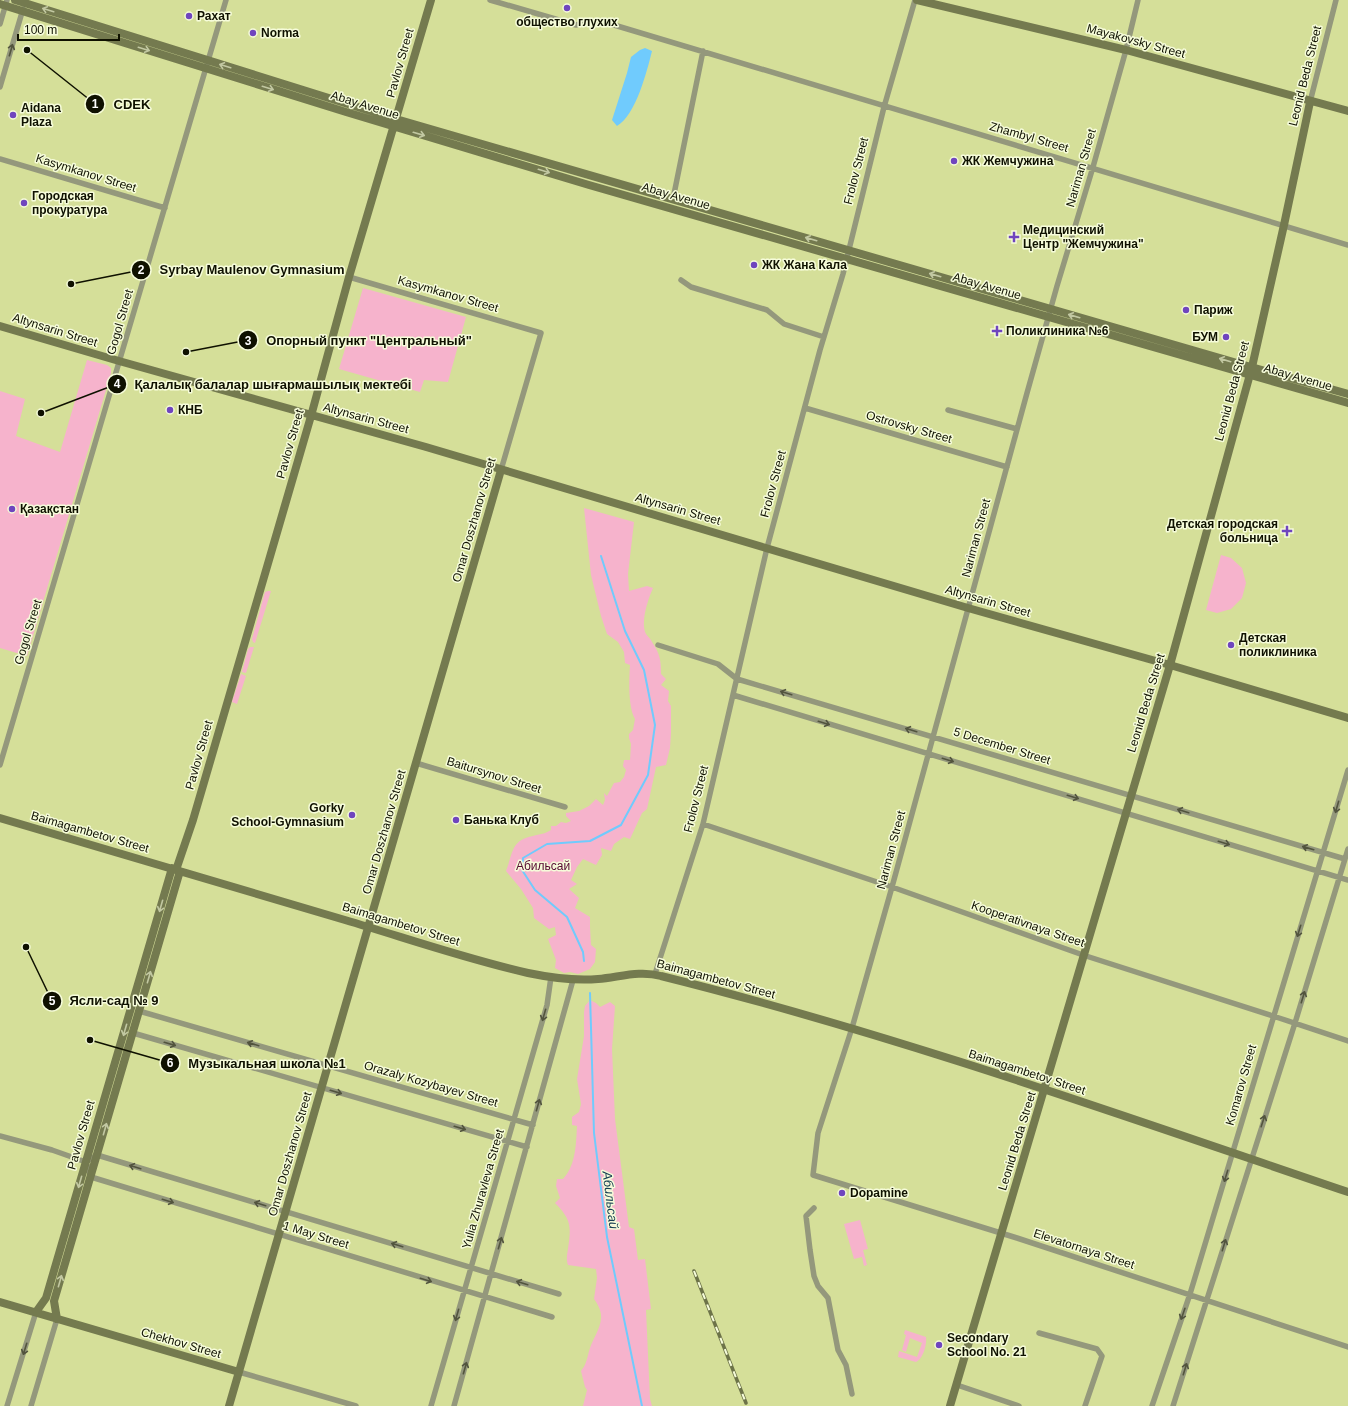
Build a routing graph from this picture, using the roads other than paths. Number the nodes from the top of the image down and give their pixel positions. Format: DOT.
graph roads {
  1 [pos="15,0"];
  2 [pos="226,0"];
  3 [pos="431,0"];
  4 [pos="490,0"];
  5 [pos="916,0"];
  6 [pos="1138,0"];
  7 [pos="1336,0"];
  8 [pos="4,3"];
  9 [pos="24,4"];
  10 [pos="0,24"];
  11 [pos="1126,50"];
  12 [pos="703,52"];
  13 [pos="207,64"];
  14 [pos="0,88"];
  15 [pos="1310,102"];
  16 [pos="884,106"];
  17 [pos="1348,111"];
  18 [pos="395,123"];
  19 [pos="0,159"];
  20 [pos="1093,167"];
  21 [pos="673,199"];
  22 [pos="165,208"];
  23 [pos="1284,225"];
  24 [pos="1348,245"];
  25 [pos="847,254"];
  26 [pos="349,277"];
  27 [pos="681,280"];
  28 [pos="1049,313"];
  29 [pos="0,326"];
  30 [pos="541,333"];
  31 [pos="824,337"];
  32 [pos="119,362"];
  33 [pos="1251,371"];
  34 [pos="1348,394"];
  35 [pos="1348,404"];
  36 [pos="805,408"];
  37 [pos="948,410"];
  38 [pos="311,416"];
  39 [pos="1017,429"];
  40 [pos="1007,467"];
  41 [pos="501,470"];
  42 [pos="767,548"];
  43 [pos="968,608"];
  44 [pos="658,645"];
  45 [pos="1170,665"];
  46 [pos="737,679"];
  47 [pos="733,695"];
  48 [pos="1348,718"];
  49 [pos="933,737"];
  50 [pos="928,754"];
  51 [pos="416,763"];
  52 [pos="0,765"];
  53 [pos="1348,770"];
  54 [pos="1131,796"];
  55 [pos="565,808"];
  56 [pos="1125,813"];
  57 [pos="0,818"];
  58 [pos="702,824"];
  59 [pos="1348,848"];
  60 [pos="1324,853"];
  61 [pos="1345,859"];
  62 [pos="176,870"];
  63 [pos="1318,871"];
  64 [pos="1340,877"];
  65 [pos="1348,880"];
  66 [pos="892,887"];
  67 [pos="369,927"];
  68 [pos="1083,955"];
  69 [pos="655,974"];
  70 [pos="551,977"];
  71 [pos="573,980"];
  72 [pos="139,1011"];
  73 [pos="1273,1016"];
  74 [pos="1295,1023"];
  75 [pos="852,1028"];
  76 [pos="133,1033"];
  77 [pos="1348,1041"];
  78 [pos="328,1066"];
  79 [pos="322,1088"];
  80 [pos="1045,1089"];
  81 [pos="514,1120"];
  82 [pos="533,1126"];
  83 [pos="0,1136"];
  84 [pos="508,1141"];
  85 [pos="527,1147"];
  86 [pos="1233,1153"];
  87 [pos="97,1155"];
  88 [pos="1251,1159"];
  89 [pos="86,1162"];
  90 [pos="813,1175"];
  91 [pos="91,1178"];
  92 [pos="1348,1192"];
  93 [pos="814,1208"];
  94 [pos="286,1212"];
  95 [pos="1001,1234"];
  96 [pos="279,1235"];
  97 [pos="471,1268"];
  98 [pos="491,1274"];
  99 [pos="464,1291"];
  100 [pos="559,1294"];
  101 [pos="1190,1294"];
  102 [pos="485,1297"];
  103 [pos="1207,1300"];
  104 [pos="0,1302"];
  105 [pos="36,1312"];
  106 [pos="552,1317"];
  107 [pos="57,1319"];
  108 [pos="1039,1333"];
  109 [pos="1348,1347"];
  110 [pos="239,1372"];
  111 [pos="957,1385"];
  112 [pos="852,1394"];
  113 [pos="7,1406"];
  114 [pos="31,1406"];
  115 [pos="229,1406"];
  116 [pos="356,1406"];
  117 [pos="431,1406"];
  118 [pos="454,1406"];
  119 [pos="950,1406"];
  120 [pos="1019,1406"];
  121 [pos="1085,1406"];
  122 [pos="1152,1406"];
  123 [pos="1174,1406"];
  1 -- 9 [label="street, Abay Avenue"];
  2 -- 13 [label="street, Gogol Street"];
  3 -- 18 [label="street, Pavlov Street"];
  4 -- 12 [label="street, Zhambyl Street"];
  5 -- 11 [label="street, Mayakovsky Street"];
  5 -- 16 [label="street, Frolov Street"];
  6 -- 11 [label="street, Nariman Street"];
  7 -- 15 [label="street, Leonid Beda Street"];
  8 -- 9 [label="street, Abay Avenue"];
  8 -- 10 [label="street"];
  9 -- 13 [label="street, Abay Avenue"];
  14 -- 9 [label="street, one-way"];
  11 -- 15 [label="street, Mayakovsky Street"];
  11 -- 20 [label="street, Nariman Street"];
  12 -- 16 [label="street, Zhambyl Street"];
  12 -- 21 [label="street"];
  13 -- 18 [label="street, Abay Avenue"];
  13 -- 22 [label="street, Gogol Street"];
  15 -- 17 [label="street, Mayakovsky Street"];
  15 -- 23 [label="street, Leonid Beda Street"];
  16 -- 20 [label="street, Zhambyl Street"];
  16 -- 25 [label="street, Frolov Street"];
  18 -- 21 [label="street, Abay Avenue"];
  18 -- 25 [label="street, Abay Avenue, one-way"];
  18 -- 26 [label="street, Pavlov Street"];
  19 -- 22 [label="street, Kasymkanov Street"];
  20 -- 23 [label="street, Zhambyl Street"];
  20 -- 28 [label="street, Nariman Street"];
  25 -- 21 [label="street, Abay Avenue, one-way"];
  22 -- 32 [label="street, Gogol Street"];
  23 -- 24 [label="street, Zhambyl Street"];
  23 -- 33 [label="street, Leonid Beda Street"];
  25 -- 28 [label="street, Abay Avenue"];
  25 -- 31 [label="street, Frolov Street"];
  26 -- 30 [label="street, Kasymkanov Street"];
  26 -- 38 [label="street, Pavlov Street"];
  27 -- 31 [label="street"];
  28 -- 33 [label="street, Abay Avenue"];
  28 -- 39 [label="street, Nariman Street"];
  29 -- 32 [label="street, Altynsarin Street"];
  30 -- 41 [label="street, Omar Doszhanov Street"];
  31 -- 36 [label="street, Frolov Street"];
  32 -- 38 [label="street, Altynsarin Street"];
  32 -- 52 [label="street, Gogol Street"];
  33 -- 34 [label="street, Abay Avenue"];
  33 -- 35 [label="street, Abay Avenue"];
  33 -- 45 [label="street, Leonid Beda Street"];
  36 -- 40 [label="street, Ostrovsky Street"];
  36 -- 42 [label="street, Frolov Street"];
  37 -- 39 [label="street"];
  38 -- 41 [label="street, Altynsarin Street"];
  38 -- 62 [label="street, Pavlov Street"];
  39 -- 40 [label="street, Nariman Street"];
  40 -- 43 [label="street, Nariman Street"];
  41 -- 42 [label="street, Altynsarin Street"];
  41 -- 51 [label="street, Omar Doszhanov Street"];
  42 -- 43 [label="street, Altynsarin Street"];
  42 -- 46 [label="street, Frolov Street"];
  43 -- 45 [label="street, Altynsarin Street"];
  43 -- 49 [label="street, Nariman Street"];
  44 -- 46 [label="street, 5 December Street"];
  45 -- 48 [label="street, Altynsarin Street"];
  45 -- 54 [label="street, Leonid Beda Street"];
  46 -- 47 [label="street, Frolov Street"];
  49 -- 46 [label="street, 5 December Street, one-way"];
  47 -- 50 [label="street, one-way"];
  47 -- 58 [label="street, Frolov Street"];
  49 -- 50 [label="street, Nariman Street"];
  49 -- 54 [label="street, 5 December Street"];
  50 -- 56 [label="street, one-way"];
  50 -- 66 [label="street, Nariman Street"];
  51 -- 55 [label="street, Baitursynov Street"];
  51 -- 67 [label="street, Omar Doszhanov Street"];
  53 -- 60 [label="street, Komarov Street, one-way"];
  54 -- 56 [label="street, Leonid Beda Street"];
  60 -- 54 [label="street, 5 December Street, one-way"];
  56 -- 63 [label="street, one-way"];
  56 -- 68 [label="street, Leonid Beda Street"];
  57 -- 62 [label="street, Baimagambetov Street"];
  58 -- 66 [label="street, Kooperativnaya Street"];
  58 -- 69 [label="street, Frolov Street"];
  59 -- 61 [label="street"];
  60 -- 61 [label="street, 5 December Street"];
  60 -- 63 [label="street, Komarov Street"];
  61 -- 64 [label="street"];
  62 -- 67 [label="street, Baimagambetov Street"];
  72 -- 62 [label="street, Pavlov Street, one-way"];
  62 -- 89 [label="street, Pavlov Street, one-way"];
  63 -- 64 [label="street"];
  63 -- 73 [label="street, Komarov Street, one-way"];
  64 -- 65 [label="street"];
  74 -- 64 [label="street, one-way"];
  66 -- 68 [label="street, Kooperativnaya Street"];
  66 -- 75 [label="street, Nariman Street"];
  67 -- 70 [label="street, Baimagambetov Street"];
  67 -- 78 [label="street, Omar Doszhanov Street"];
  68 -- 73 [label="street, Kooperativnaya Street"];
  68 -- 80 [label="street, Leonid Beda Street"];
  69 -- 71 [label="street, Baimagambetov Street"];
  69 -- 75 [label="street, Baimagambetov Street"];
  70 -- 71 [label="street, Baimagambetov Street"];
  70 -- 81 [label="street, Yulia Zhuravleva Street, one-way"];
  82 -- 71 [label="street, one-way"];
  72 -- 76 [label="street, Pavlov Street"];
  78 -- 72 [label="street, Orazaly Kozybayev Street, one-way"];
  73 -- 74 [label="street, Kooperativnaya Street"];
  73 -- 86 [label="street, Komarov Street"];
  74 -- 77 [label="street, Kooperativnaya Street"];
  88 -- 74 [label="street, one-way"];
  75 -- 80 [label="street, Baimagambetov Street"];
  75 -- 90 [label="street, Nariman Street"];
  76 -- 79 [label="street, one-way"];
  87 -- 76 [label="street, Pavlov Street, one-way"];
  78 -- 79 [label="street, Omar Doszhanov Street"];
  78 -- 81 [label="street, Orazaly Kozybayev Street"];
  79 -- 84 [label="street, one-way"];
  79 -- 94 [label="street, Omar Doszhanov Street"];
  80 -- 86 [label="street, Baimagambetov Street"];
  80 -- 95 [label="street, Leonid Beda Street"];
  81 -- 82 [label="street, Orazaly Kozybayev Street"];
  81 -- 84 [label="street, Yulia Zhuravleva Street"];
  82 -- 85 [label="street"];
  83 -- 89 [label="street"];
  84 -- 85 [label="street"];
  84 -- 97 [label="street, Yulia Zhuravleva Street"];
  98 -- 85 [label="street, one-way"];
  86 -- 88 [label="street, Baimagambetov Street"];
  86 -- 101 [label="street, Komarov Street, one-way"];
  87 -- 89 [label="street"];
  87 -- 91 [label="street, Pavlov Street"];
  94 -- 87 [label="street, 1 May Street, one-way"];
  88 -- 92 [label="street, Baimagambetov Street"];
  103 -- 88 [label="street, one-way"];
  89 -- 91 [label="street"];
  89 -- 105 [label="street, Pavlov Street, one-way"];
  90 -- 95 [label="street, Elevatornaya Street"];
  91 -- 96 [label="street, 1 May Street, one-way"];
  107 -- 91 [label="street, Pavlov Street, one-way"];
  93 -- 112 [label="street"];
  94 -- 96 [label="street, Omar Doszhanov Street"];
  97 -- 94 [label="street, 1 May Street, one-way"];
  95 -- 101 [label="street, Elevatornaya Street"];
  95 -- 111 [label="street, Leonid Beda Street"];
  96 -- 99 [label="street, 1 May Street, one-way"];
  96 -- 110 [label="street, Omar Doszhanov Street"];
  97 -- 98 [label="street, 1 May Street"];
  97 -- 99 [label="street, Yulia Zhuravleva Street"];
  100 -- 98 [label="street, 1 May Street, one-way"];
  98 -- 102 [label="street"];
  99 -- 102 [label="street, 1 May Street"];
  99 -- 117 [label="street, Yulia Zhuravleva Street, one-way"];
  101 -- 103 [label="street, Elevatornaya Street"];
  101 -- 122 [label="street, Komarov Street, one-way"];
  102 -- 106 [label="street, 1 May Street"];
  118 -- 102 [label="street, one-way"];
  103 -- 109 [label="street, Elevatornaya Street"];
  123 -- 103 [label="street, one-way"];
  104 -- 105 [label="street, Chekhov Street"];
  105 -- 107 [label="street, Chekhov Street"];
  105 -- 113 [label="street, Pavlov Street, one-way"];
  107 -- 110 [label="street, Chekhov Street"];
  107 -- 114 [label="street, Pavlov Street"];
  108 -- 121 [label="street"];
  110 -- 115 [label="street, Omar Doszhanov Street"];
  110 -- 116 [label="street, Chekhov Street"];
  111 -- 119 [label="street, Leonid Beda Street"];
  111 -- 120 [label="street"];
}
